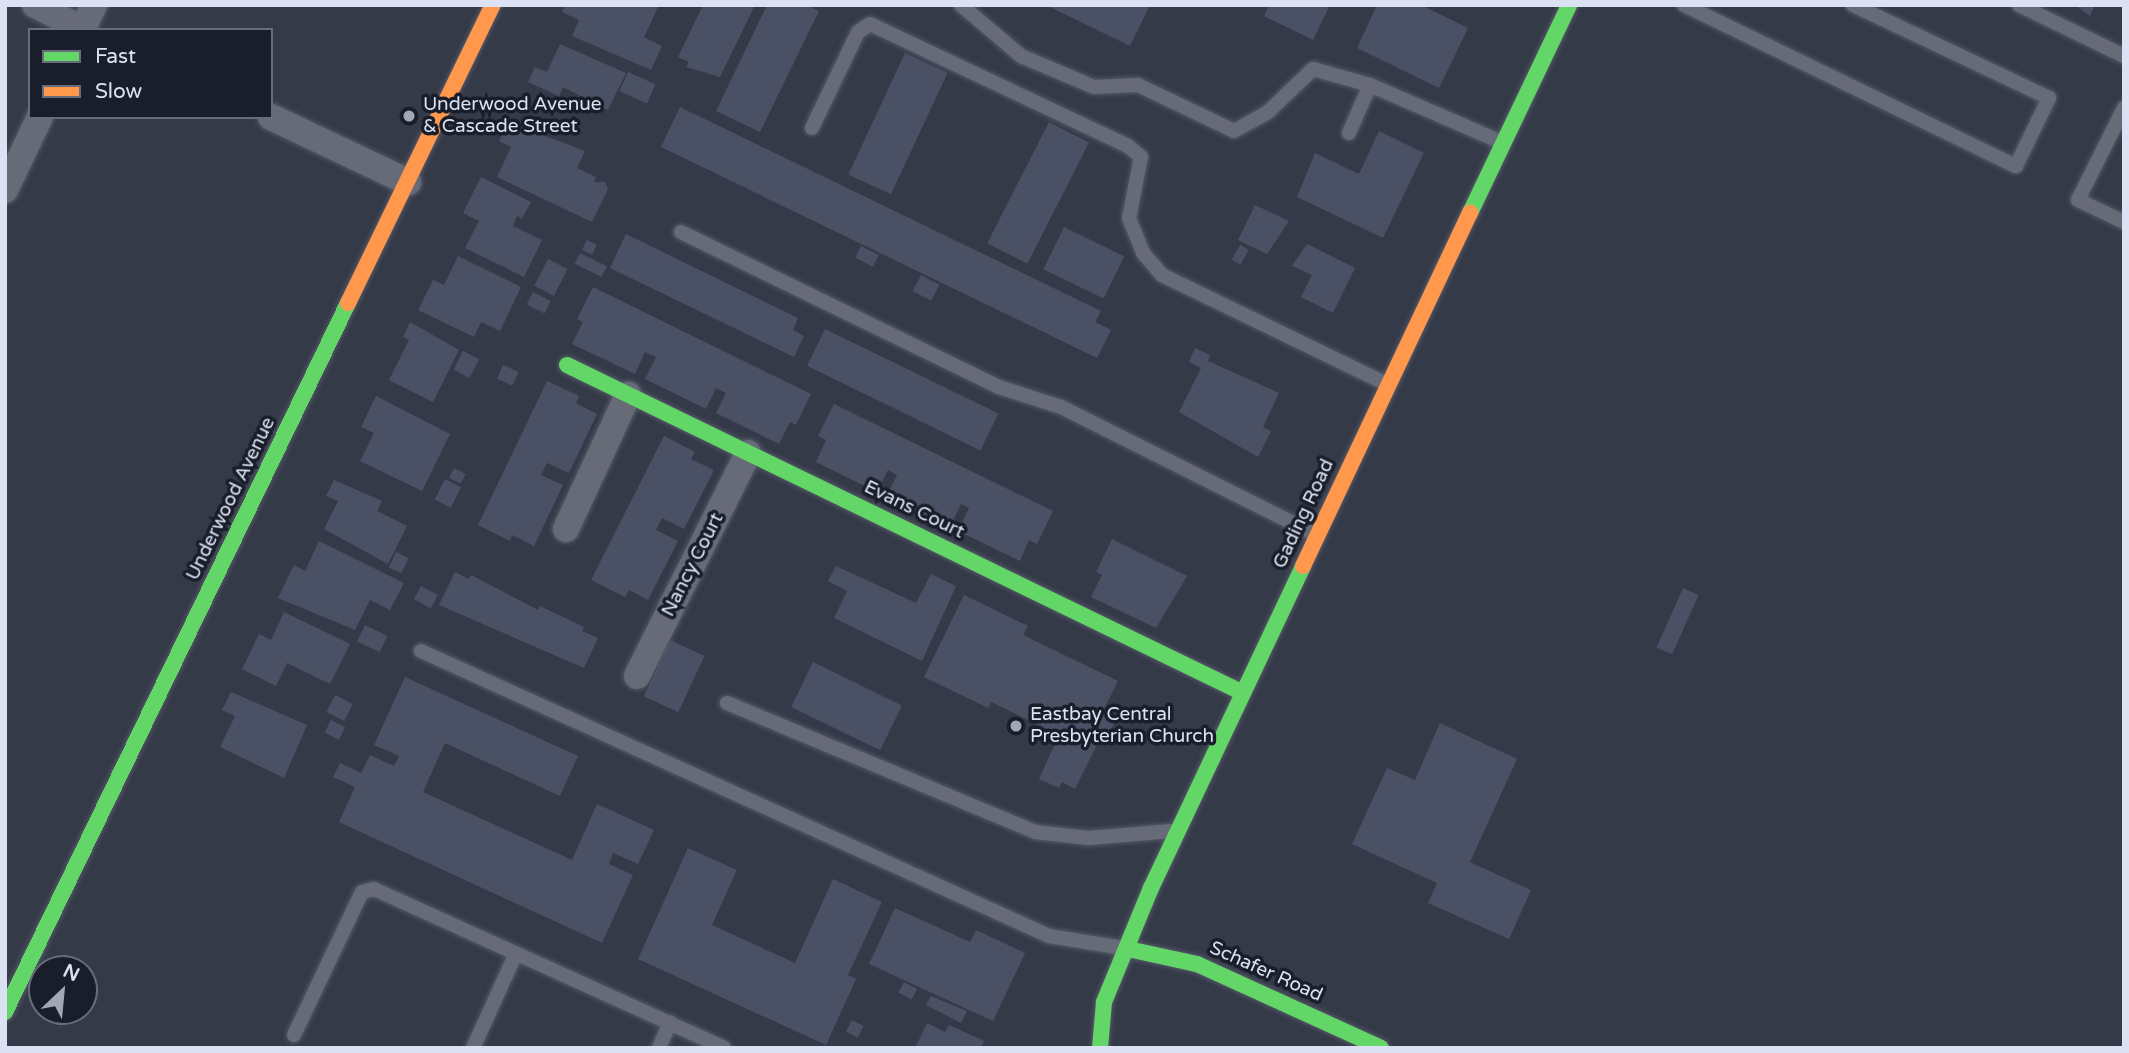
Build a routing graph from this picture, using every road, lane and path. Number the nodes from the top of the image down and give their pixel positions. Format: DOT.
graph roads {
  1 [pos="35,5"];
  2 [pos="493,5"];
  3 [pos="961,5"];
  4 [pos="1569,5"];
  5 [pos="1684,5"];
  6 [pos="1853,5"];
  7 [pos="2019,5"];
  8 [pos="86,23"];
  9 [pos="2124,56"];
  10 [pos="1370,85"];
  11 [pos="2124,108"];
  12 [pos="273,118"];
  13 [pos="39,119"];
  14 [pos="812,128"];
  15 [pos="1349,133"];
  16 [pos="1503,142"];
  17 [pos="408,182"];
  18 [pos="5,190"];
  19 [pos="2124,222"];
  20 [pos="681,232"];
  21 [pos="567,365"];
  22 [pos="1387,384"];
  23 [pos="628,395"];
  24 [pos="748,453"];
  25 [pos="566,530"];
  26 [pos="1318,536"];
  27 [pos="421,651"];
  28 [pos="637,676"];
  29 [pos="1243,692"];
  30 [pos="727,703"];
  31 [pos="1177,830"];
  32 [pos="1128,949"];
  33 [pos="516,953"];
  34 [pos="1104,1002"];
  35 [pos="5,1012"];
  36 [pos="670,1022"];
  37 [pos="1084,1030"];
  38 [pos="294,1035"];
  39 [pos="473,1048"];
  40 [pos="659,1048"];
  41 [pos="724,1048"];
  42 [pos="1100,1048"];
  43 [pos="1381,1048"];
  1 -- 8 [label="street"];
  2 -- 17 [label="street, Underwood Avenue"];
  3 -- 10 [label="lane"];
  4 -- 16 [label="street, Gading Road"];
  5 -- 6 [label="lane"];
  7 -- 9 [label="lane"];
  10 -- 15 [label="lane"];
  10 -- 16 [label="lane"];
  11 -- 19 [label="lane"];
  12 -- 17 [label="street"];
  13 -- 18 [label="street"];
  14 -- 22 [label="lane"];
  16 -- 22 [label="street, Gading Road"];
  17 -- 35 [label="street, Underwood Avenue"];
  20 -- 26 [label="lane"];
  21 -- 23 [label="street, Evans Court"];
  22 -- 26 [label="street, Gading Road"];
  23 -- 24 [label="street, Evans Court"];
  23 -- 25 [label="street"];
  24 -- 28 [label="street, Nancy Court"];
  24 -- 29 [label="street, Evans Court"];
  26 -- 29 [label="street, Gading Road"];
  27 -- 32 [label="lane"];
  29 -- 31 [label="street, Gading Road"];
  30 -- 31 [label="lane"];
  31 -- 32 [label="street, Gading Road"];
  32 -- 34 [label="street, Gading Road"];
  32 -- 43 [label="street, Schafer Road"];
  33 -- 36 [label="lane"];
  33 -- 38 [label="lane"];
  33 -- 39 [label="lane"];
  34 -- 37 [label="street"];
  34 -- 42 [label="street, Gading Road"];
  36 -- 40 [label="lane"];
  36 -- 41 [label="lane"];
}
